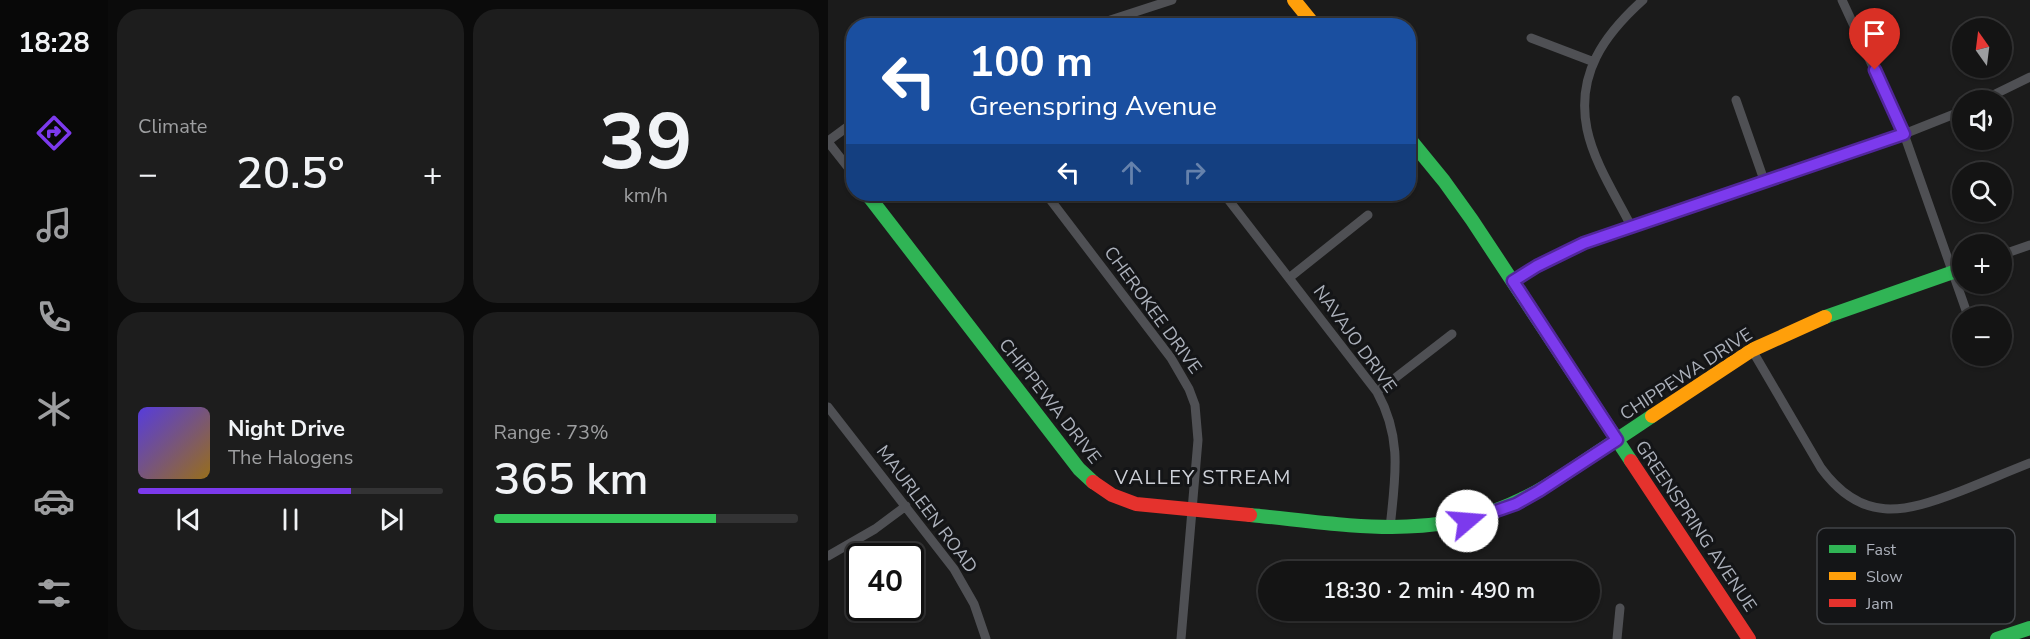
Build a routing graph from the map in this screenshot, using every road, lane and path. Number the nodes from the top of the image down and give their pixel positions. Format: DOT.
graph roads {
  1 [pos="1172,0"];
  2 [pos="1294,0"];
  3 [pos="1643,0"];
  4 [pos="1842,0"];
  5 [pos="1127,18"];
  6 [pos="1309,18"];
  7 [pos="1532,38"];
  8 [pos="1594,62"];
  9 [pos="2030,77"];
  10 [pos="2003,90"];
  11 [pos="1736,100"];
  12 [pos="1952,115"];
  13 [pos="846,128"];
  14 [pos="1904,134"];
  15 [pos="828,141"];
  16 [pos="1416,147"];
  17 [pos="846,165"];
  18 [pos="1764,180"];
  19 [pos="872,201"];
  20 [pos="1051,201"];
  21 [pos="1229,201"];
  22 [pos="1368,215"];
  23 [pos="1631,226"];
  24 [pos="2030,245"];
  25 [pos="2012,251"];
  26 [pos="1952,257"];
  27 [pos="1952,272"];
  28 [pos="1289,278"];
  29 [pos="1513,281"];
  30 [pos="1452,334"];
  31 [pos="1752,350"];
  32 [pos="1377,392"];
  33 [pos="828,407"];
  34 [pos="1617,440"];
  35 [pos="2030,463"];
  36 [pos="906,506"];
  37 [pos="1193,510"];
  38 [pos="1390,528"];
  39 [pos="828,556"];
  40 [pos="1620,608"];
  41 [pos="2030,628"];
  42 [pos="986,639"];
  43 [pos="1181,639"];
  44 [pos="1617,639"];
  45 [pos="1749,639"];
  46 [pos="1997,639"];
  1 -- 5 [label="street"];
  2 -- 6 [label="street"];
  3 -- 8 [label="street"];
  4 -- 14 [label="street"];
  7 -- 8 [label="street"];
  8 -- 23 [label="street"];
  9 -- 10 [label="street"];
  11 -- 18 [label="street"];
  12 -- 14 [label="street"];
  13 -- 15 [label="street"];
  14 -- 18 [label="street"];
  14 -- 26 [label="street"];
  15 -- 17 [label="street"];
  16 -- 29 [label="street, GREENSPRING AVENUE"];
  18 -- 23 [label="street"];
  19 -- 37 [label="street, CHIPPEWA DRIVE"];
  20 -- 37 [label="street, CHEROKEE DRIVE"];
  21 -- 28 [label="street, NAVAJO DRIVE"];
  22 -- 28 [label="street"];
  23 -- 29 [label="street"];
  24 -- 25 [label="street"];
  27 -- 31 [label="street, CHIPPEWA DRIVE"];
  28 -- 32 [label="street, NAVAJO DRIVE"];
  29 -- 34 [label="street, GREENSPRING AVENUE"];
  30 -- 32 [label="street"];
  31 -- 34 [label="street, CHIPPEWA DRIVE"];
  31 -- 35 [label="street"];
  32 -- 38 [label="street, NAVAJO DRIVE"];
  33 -- 36 [label="street, MAURLEEN ROAD"];
  34 -- 38 [label="street, CHIPPEWA DRIVE"];
  34 -- 45 [label="street, GREENSPRING AVENUE"];
  36 -- 39 [label="street"];
  36 -- 42 [label="street, MAURLEEN ROAD"];
  37 -- 38 [label="street, CHIPPEWA DRIVE"];
  37 -- 43 [label="street, CHEROKEE DRIVE"];
  40 -- 44 [label="street"];
  41 -- 46 [label="street"];
}
